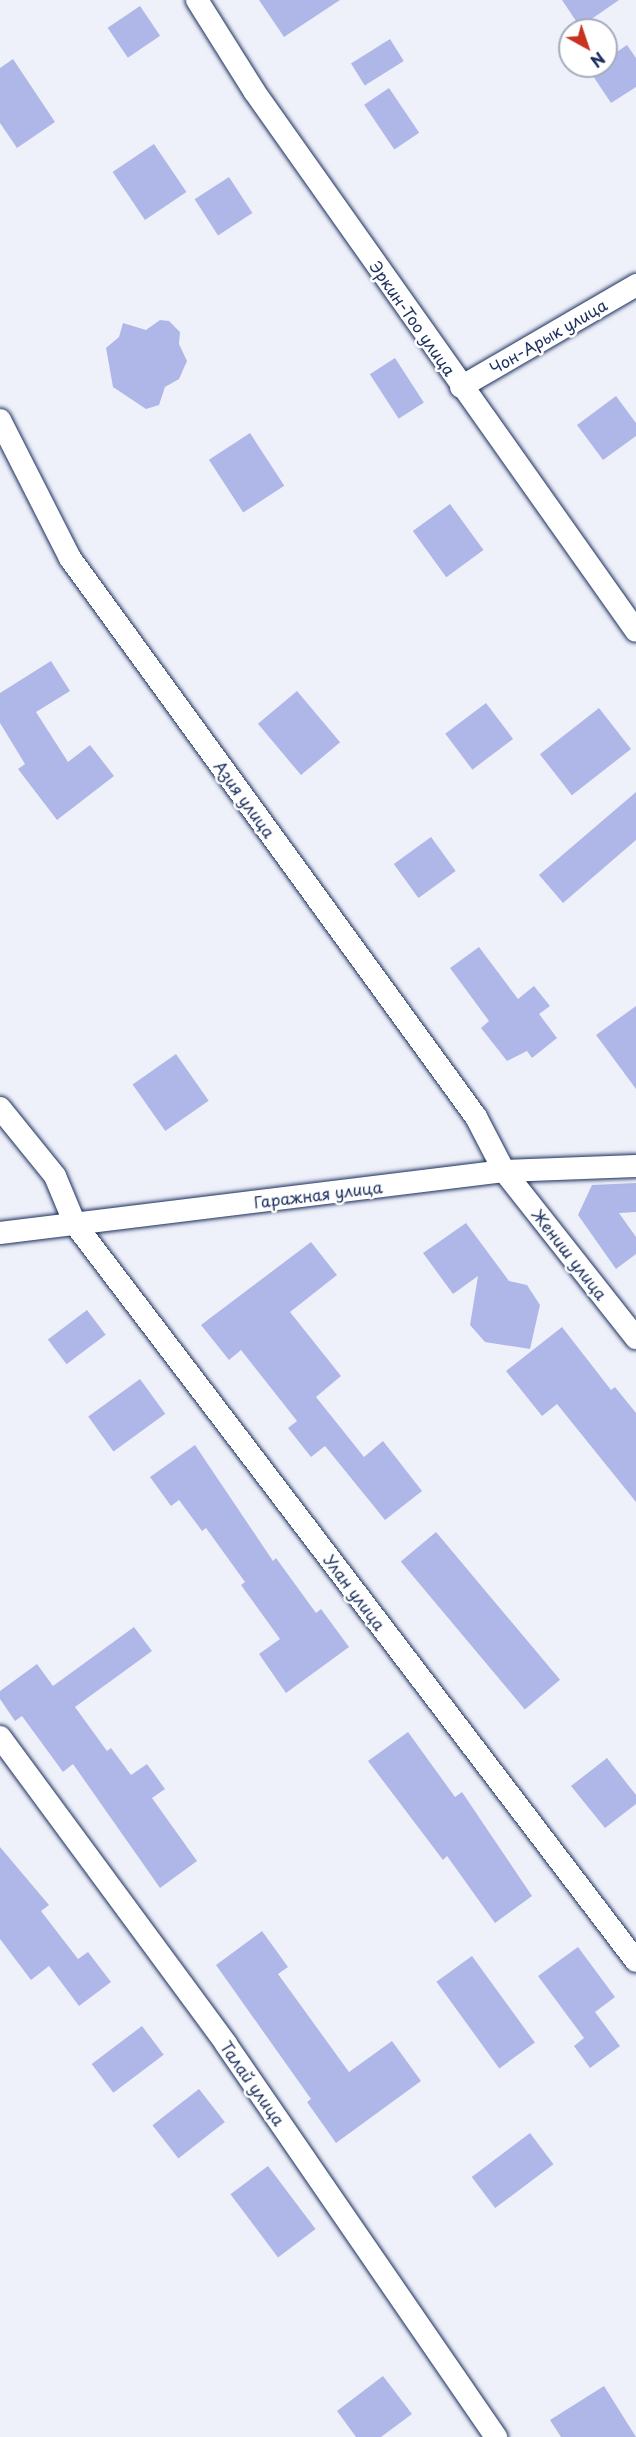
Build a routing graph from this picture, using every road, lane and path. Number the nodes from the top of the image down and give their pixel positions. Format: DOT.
graph roads {
  1 [pos="197,0"];
  2 [pos="636,285"];
  3 [pos="461,387"];
  4 [pos="0,420"];
  5 [pos="636,631"];
  6 [pos="0,1108"];
  7 [pos="636,1166"];
  8 [pos="504,1171"];
  9 [pos="75,1224"];
  10 [pos="0,1233"];
  11 [pos="636,1338"];
  12 [pos="0,1737"];
  13 [pos="636,1961"];
  14 [pos="496,2437"];
  1 -- 3 [label="street, Эркин-Тоо улица"];
  2 -- 3 [label="street, Чон-Арык улица"];
  3 -- 5 [label="street, Эркин-Тоо улица"];
  4 -- 8 [label="street, Азия улица"];
  6 -- 9 [label="street, Улан улица"];
  7 -- 8 [label="street, Гаражная улица"];
  8 -- 9 [label="street, Гаражная улица"];
  8 -- 11 [label="street, Жениш улица"];
  9 -- 10 [label="street, Гаражная улица"];
  9 -- 13 [label="street, Улан улица"];
  12 -- 14 [label="street, Талай улица"];
}
